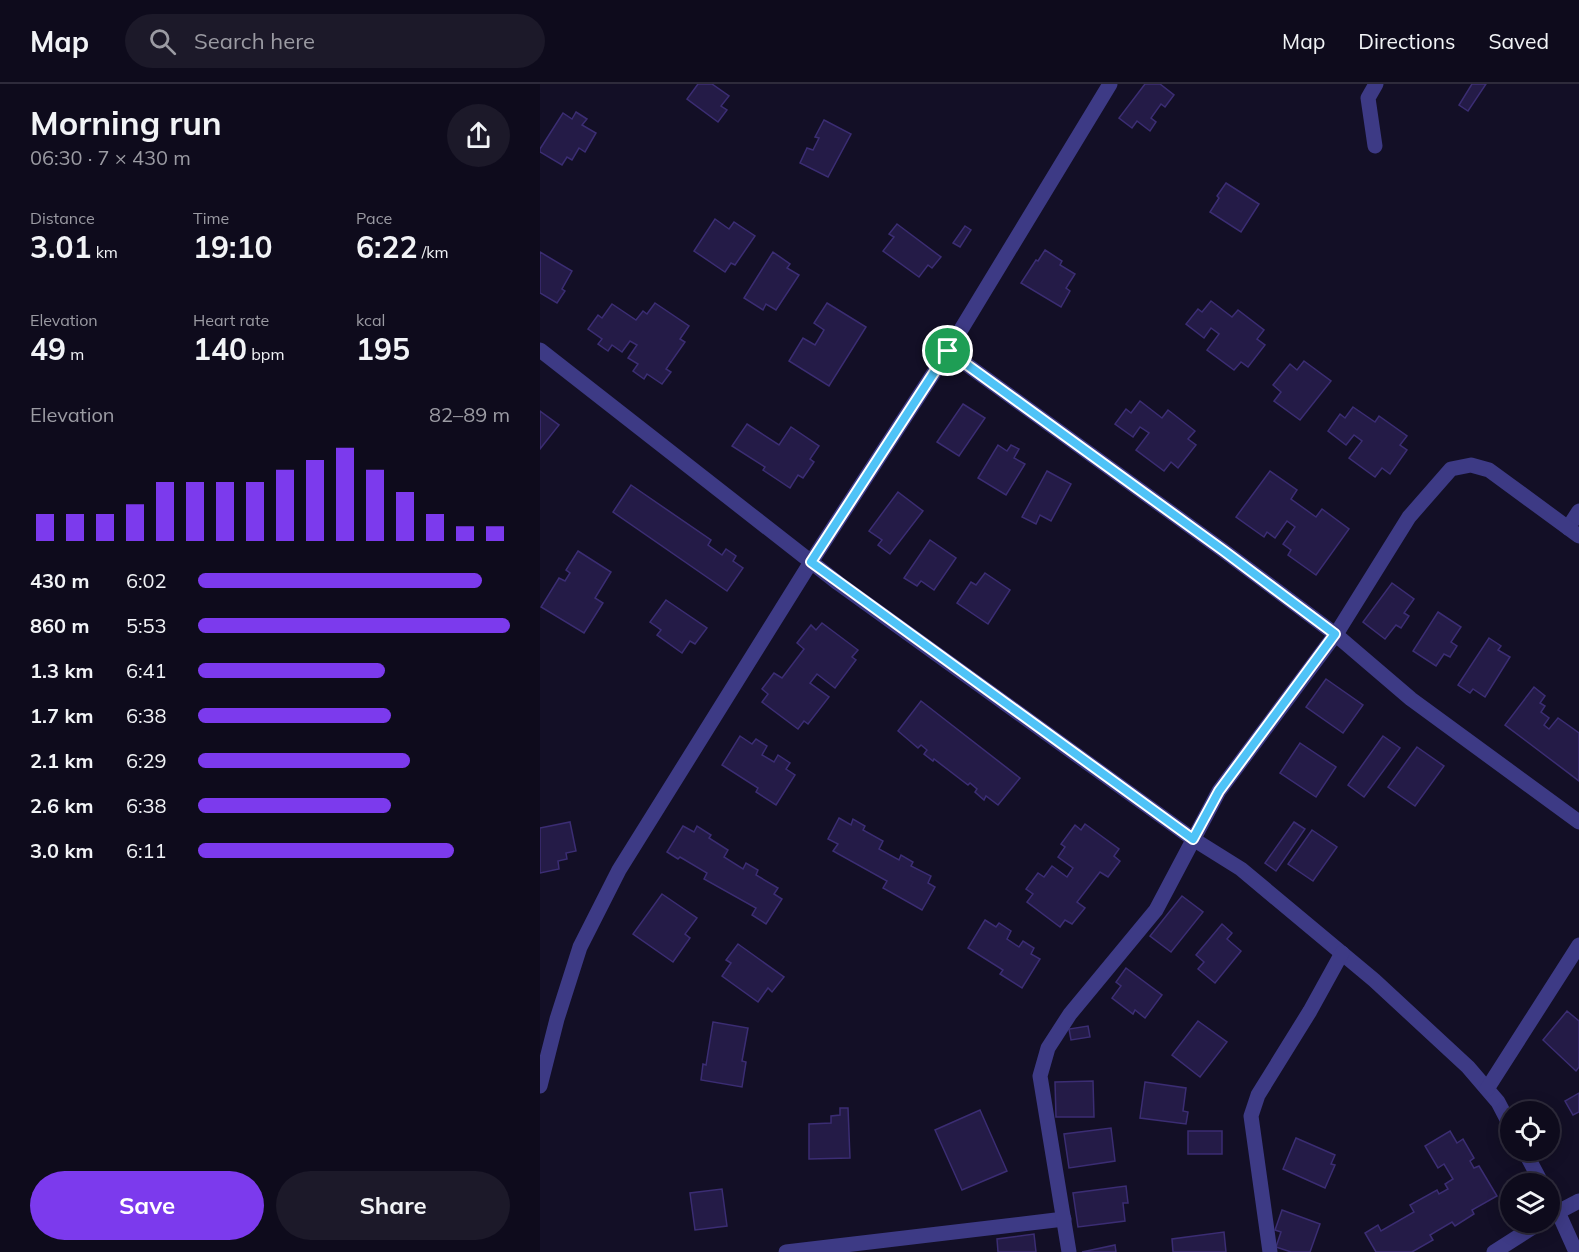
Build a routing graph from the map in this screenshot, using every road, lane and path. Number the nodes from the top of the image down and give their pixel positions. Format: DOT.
graph roads {
  1 [pos="1110,84"];
  2 [pos="1376,84"];
  3 [pos="1375,146"];
  4 [pos="540,350"];
  5 [pos="948,351"];
  6 [pos="1579,511"];
  7 [pos="1574,532"];
  8 [pos="811,562"];
  9 [pos="1335,634"];
  10 [pos="1579,822"];
  11 [pos="1193,839"];
  12 [pos="1579,945"];
  13 [pos="1342,953"];
  14 [pos="540,1086"];
  15 [pos="1487,1089"];
  16 [pos="1500,1106"];
  17 [pos="1579,1201"];
  18 [pos="1560,1212"];
  19 [pos="1064,1219"];
  20 [pos="1560,1225"];
  21 [pos="1524,1233"];
  22 [pos="786,1252"];
  23 [pos="1069,1252"];
  24 [pos="1270,1252"];
  25 [pos="1494,1252"];
  26 [pos="1576,1252"];
  1 -- 5 [label="street"];
  2 -- 3 [label="street"];
  4 -- 8 [label="street"];
  5 -- 8 [label="street"];
  5 -- 9 [label="street"];
  6 -- 7 [label="street"];
  7 -- 9 [label="street"];
  8 -- 11 [label="street"];
  8 -- 14 [label="street"];
  9 -- 10 [label="street"];
  9 -- 11 [label="street"];
  11 -- 13 [label="street"];
  11 -- 19 [label="street"];
  12 -- 15 [label="street"];
  13 -- 15 [label="street"];
  13 -- 24 [label="street"];
  15 -- 16 [label="street"];
  17 -- 18 [label="street"];
  19 -- 22 [label="street"];
  19 -- 23 [label="street"];
  20 -- 26 [label="street"];
  21 -- 25 [label="street"];
}
